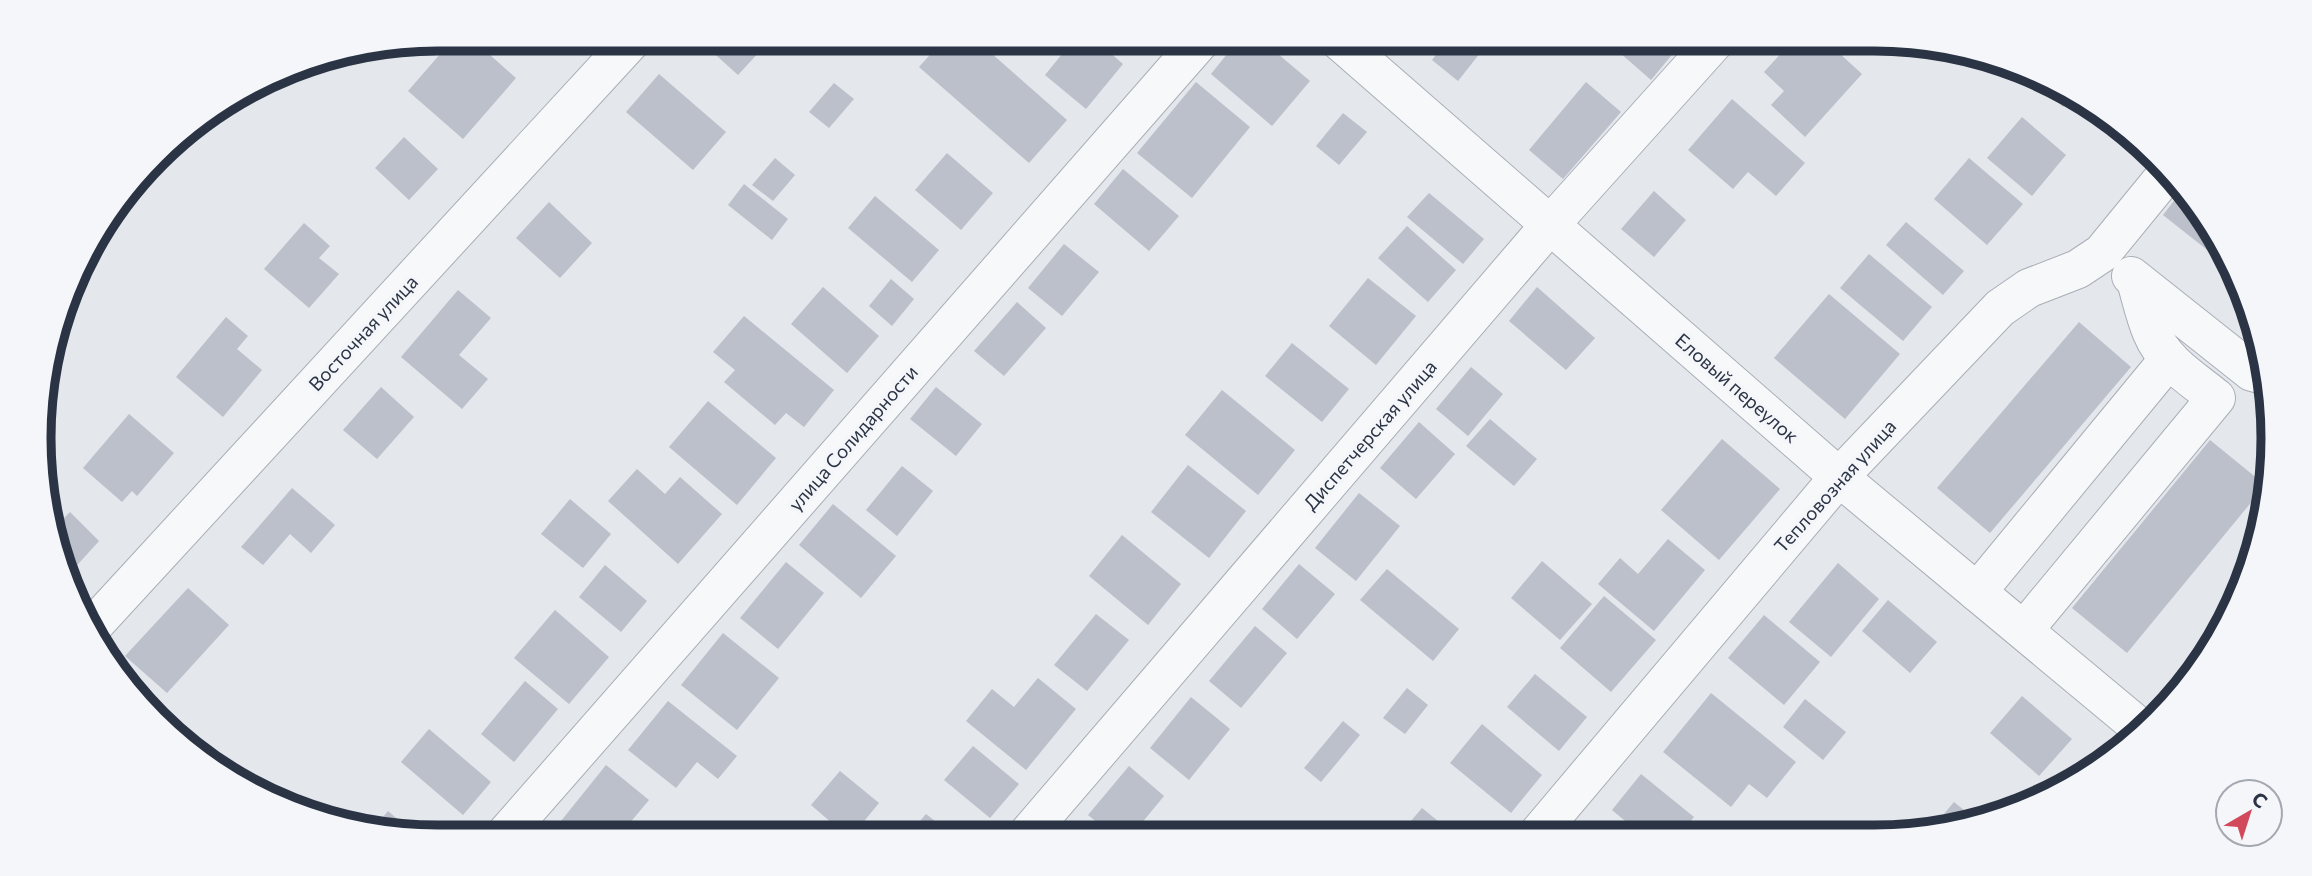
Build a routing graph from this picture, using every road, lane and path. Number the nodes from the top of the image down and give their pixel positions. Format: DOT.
graph roads {
  1 [pos="623,51"];
  2 [pos="1192,51"];
  3 [pos="1351,51"];
  4 [pos="1706,51"];
  5 [pos="2162,180"];
  6 [pos="1549,226"];
  7 [pos="2102,253"];
  8 [pos="2136,281"];
  9 [pos="2169,359"];
  10 [pos="2256,373"];
  11 [pos="1839,477"];
  12 [pos="1977,592"];
  13 [pos="97,621"];
  14 [pos="2024,630"];
  15 [pos="2135,724"];
  16 [pos="514,825"];
  17 [pos="1036,825"];
  18 [pos="1545,825"];
  1 -- 13 [label="street, Восточная улица"];
  2 -- 16 [label="street, улица Солидарности"];
  3 -- 6 [label="street, Еловый переулок"];
  4 -- 6 [label="street, Диспетчерская улица"];
  5 -- 7 [label="street, Тепловозная улица"];
  6 -- 11 [label="street, Еловый переулок"];
  6 -- 17 [label="street, Диспетчерская улица"];
  7 -- 8 [label="street"];
  7 -- 11 [label="street, Тепловозная улица"];
  8 -- 9 [label="street"];
  8 -- 10 [label="street"];
  9 -- 12 [label="street"];
  9 -- 14 [label="street"];
  11 -- 12 [label="street, Еловый переулок"];
  11 -- 18 [label="street, Тепловозная улица"];
  12 -- 14 [label="street, Еловый переулок"];
  14 -- 15 [label="street, Еловый переулок"];
}
